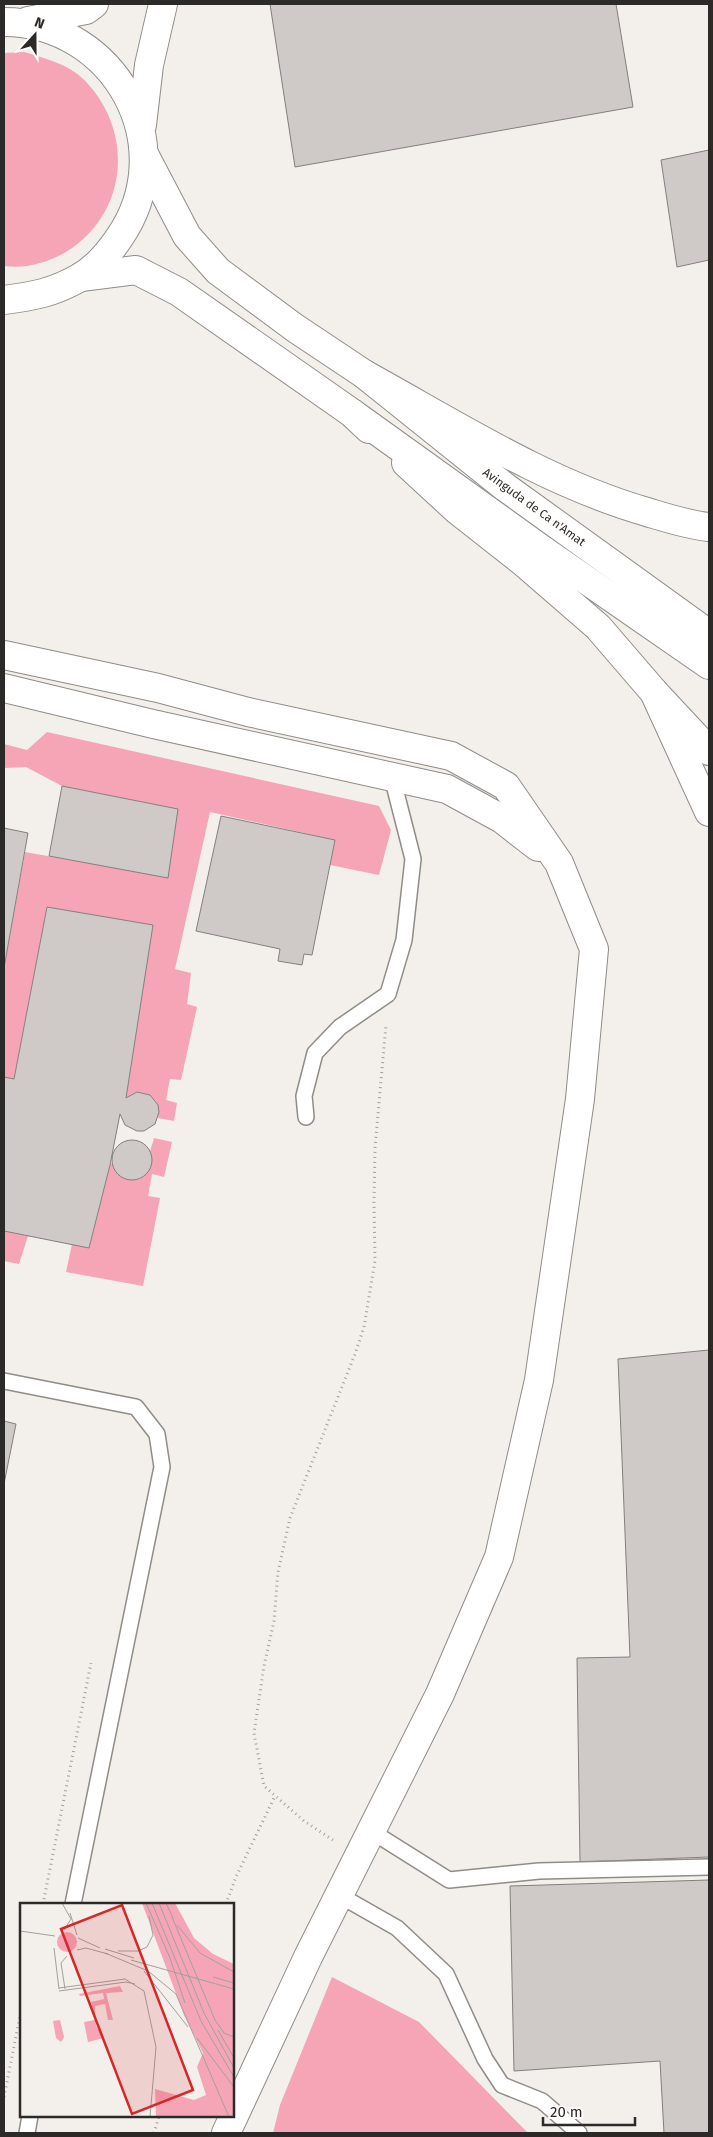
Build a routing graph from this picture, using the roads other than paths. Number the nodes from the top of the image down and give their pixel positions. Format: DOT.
graph roads {
  1 [pos="94,4"];
  2 [pos="163,4"];
  3 [pos="13,22"];
  4 [pos="143,144"];
  5 [pos="81,277"];
  6 [pos="4,300"];
  7 [pos="364,374"];
  8 [pos="352,413"];
  9 [pos="709,527"];
  10 [pos="709,634"];
  11 [pos="4,655"];
  12 [pos="709,665"];
  13 [pos="158,688"];
  14 [pos="5,689"];
  15 [pos="654,692"];
  16 [pos="709,750"];
  17 [pos="392,777"];
  18 [pos="709,812"];
  19 [pos="559,863"];
  20 [pos="306,1117"];
  21 [pos="4,1381"];
  22 [pos="371,1831"];
  23 [pos="709,1867"];
  24 [pos="339,1895"];
  25 [pos="73,1903"];
  26 [pos="234,2116"];
  27 [pos="30,2117"];
  28 [pos="234,2117"];
  29 [pos="27,2133"];
  30 [pos="226,2133"];
  31 [pos="579,2133"];
  1 -- 3 [label="main road"];
  2 -- 4 [label="main road"];
  3 -- 4 [label="main road"];
  4 -- 5 [label="main road"];
  4 -- 7 [label="main road"];
  5 -- 6 [label="main road"];
  5 -- 8 [label="main road"];
  7 -- 9 [label="main road"];
  7 -- 10 [label="main road, Avinguda de Ca n'Amat"];
  8 -- 12 [label="main road"];
  8 -- 15 [label="main road"];
  11 -- 13 [label="main road"];
  13 -- 14 [label="main road"];
  13 -- 19 [label="main road"];
  14 -- 17 [label="main road"];
  15 -- 16 [label="main road"];
  15 -- 18 [label="main road"];
  17 -- 19 [label="main road"];
  17 -- 20 [label="lane"];
  19 -- 22 [label="main road"];
  21 -- 25 [label="lane"];
  22 -- 23 [label="lane"];
  22 -- 24 [label="main road"];
  24 -- 26 [label="main road"];
  24 -- 31 [label="lane"];
  27 -- 29 [label="lane"];
  28 -- 30 [label="main road"];
}
